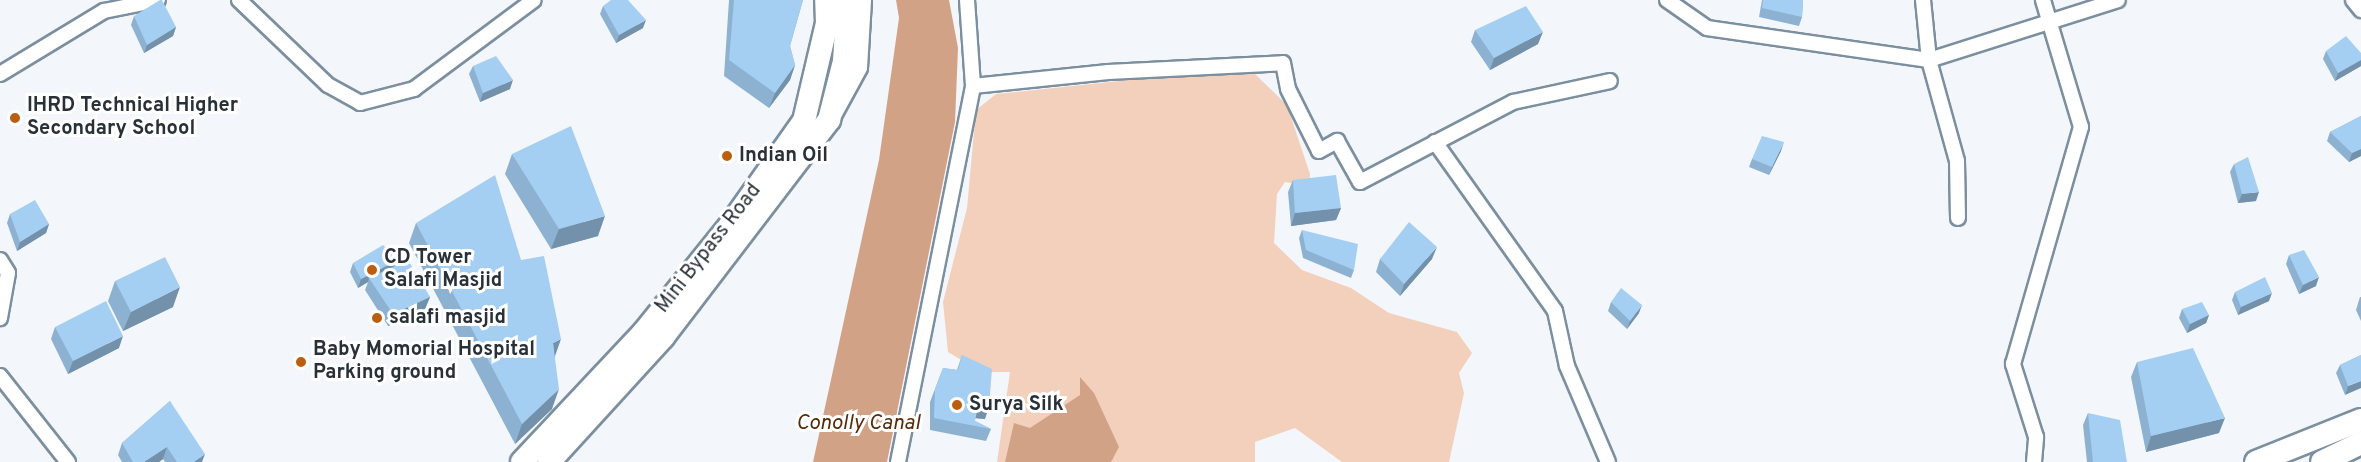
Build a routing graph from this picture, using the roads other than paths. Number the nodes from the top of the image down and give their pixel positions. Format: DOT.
graph roads {
  1 [pos="158,0"];
  2 [pos="239,0"];
  3 [pos="534,0"];
  4 [pos="826,0"];
  5 [pos="848,0"];
  6 [pos="864,0"];
  7 [pos="967,0"];
  8 [pos="1667,0"];
  9 [pos="1923,0"];
  10 [pos="2043,0"];
  11 [pos="2118,0"];
  12 [pos="2353,0"];
  13 [pos="2361,10"];
  14 [pos="2052,20"];
  15 [pos="1929,60"];
  16 [pos="0,74"];
  17 [pos="1610,81"];
  18 [pos="973,86"];
  19 [pos="829,120"];
  20 [pos="1435,142"];
  21 [pos="770,184"];
  22 [pos="1958,218"];
  23 [pos="0,260"];
  24 [pos="0,318"];
  25 [pos="0,376"];
  26 [pos="2361,420"];
  27 [pos="2361,444"];
  28 [pos="68,462"];
  29 [pos="522,462"];
  30 [pos="549,462"];
  31 [pos="898,462"];
  32 [pos="1608,462"];
  33 [pos="2034,462"];
  34 [pos="2256,462"];
  35 [pos="2322,462"];
  1 -- 16 [label="street"];
  2 -- 3 [label="street"];
  4 -- 21 [label="main road, Mini Bypass Road"];
  5 -- 19 [label="main road, Mini Bypass Road"];
  6 -- 19 [label="street"];
  7 -- 18 [label="street"];
  8 -- 15 [label="street"];
  9 -- 15 [label="street"];
  10 -- 14 [label="street"];
  11 -- 14 [label="street"];
  12 -- 13 [label="street"];
  14 -- 15 [label="street"];
  14 -- 33 [label="street"];
  15 -- 22 [label="street"];
  17 -- 20 [label="street"];
  18 -- 20 [label="street"];
  18 -- 31 [label="street"];
  19 -- 21 [label="main road, Mini Bypass Road"];
  20 -- 32 [label="street"];
  21 -- 29 [label="main road, Mini Bypass Road"];
  21 -- 30 [label="main road, Mini Bypass Road"];
  23 -- 24 [label="street"];
  25 -- 28 [label="street"];
  26 -- 34 [label="main road"];
  27 -- 35 [label="main road"];
}
